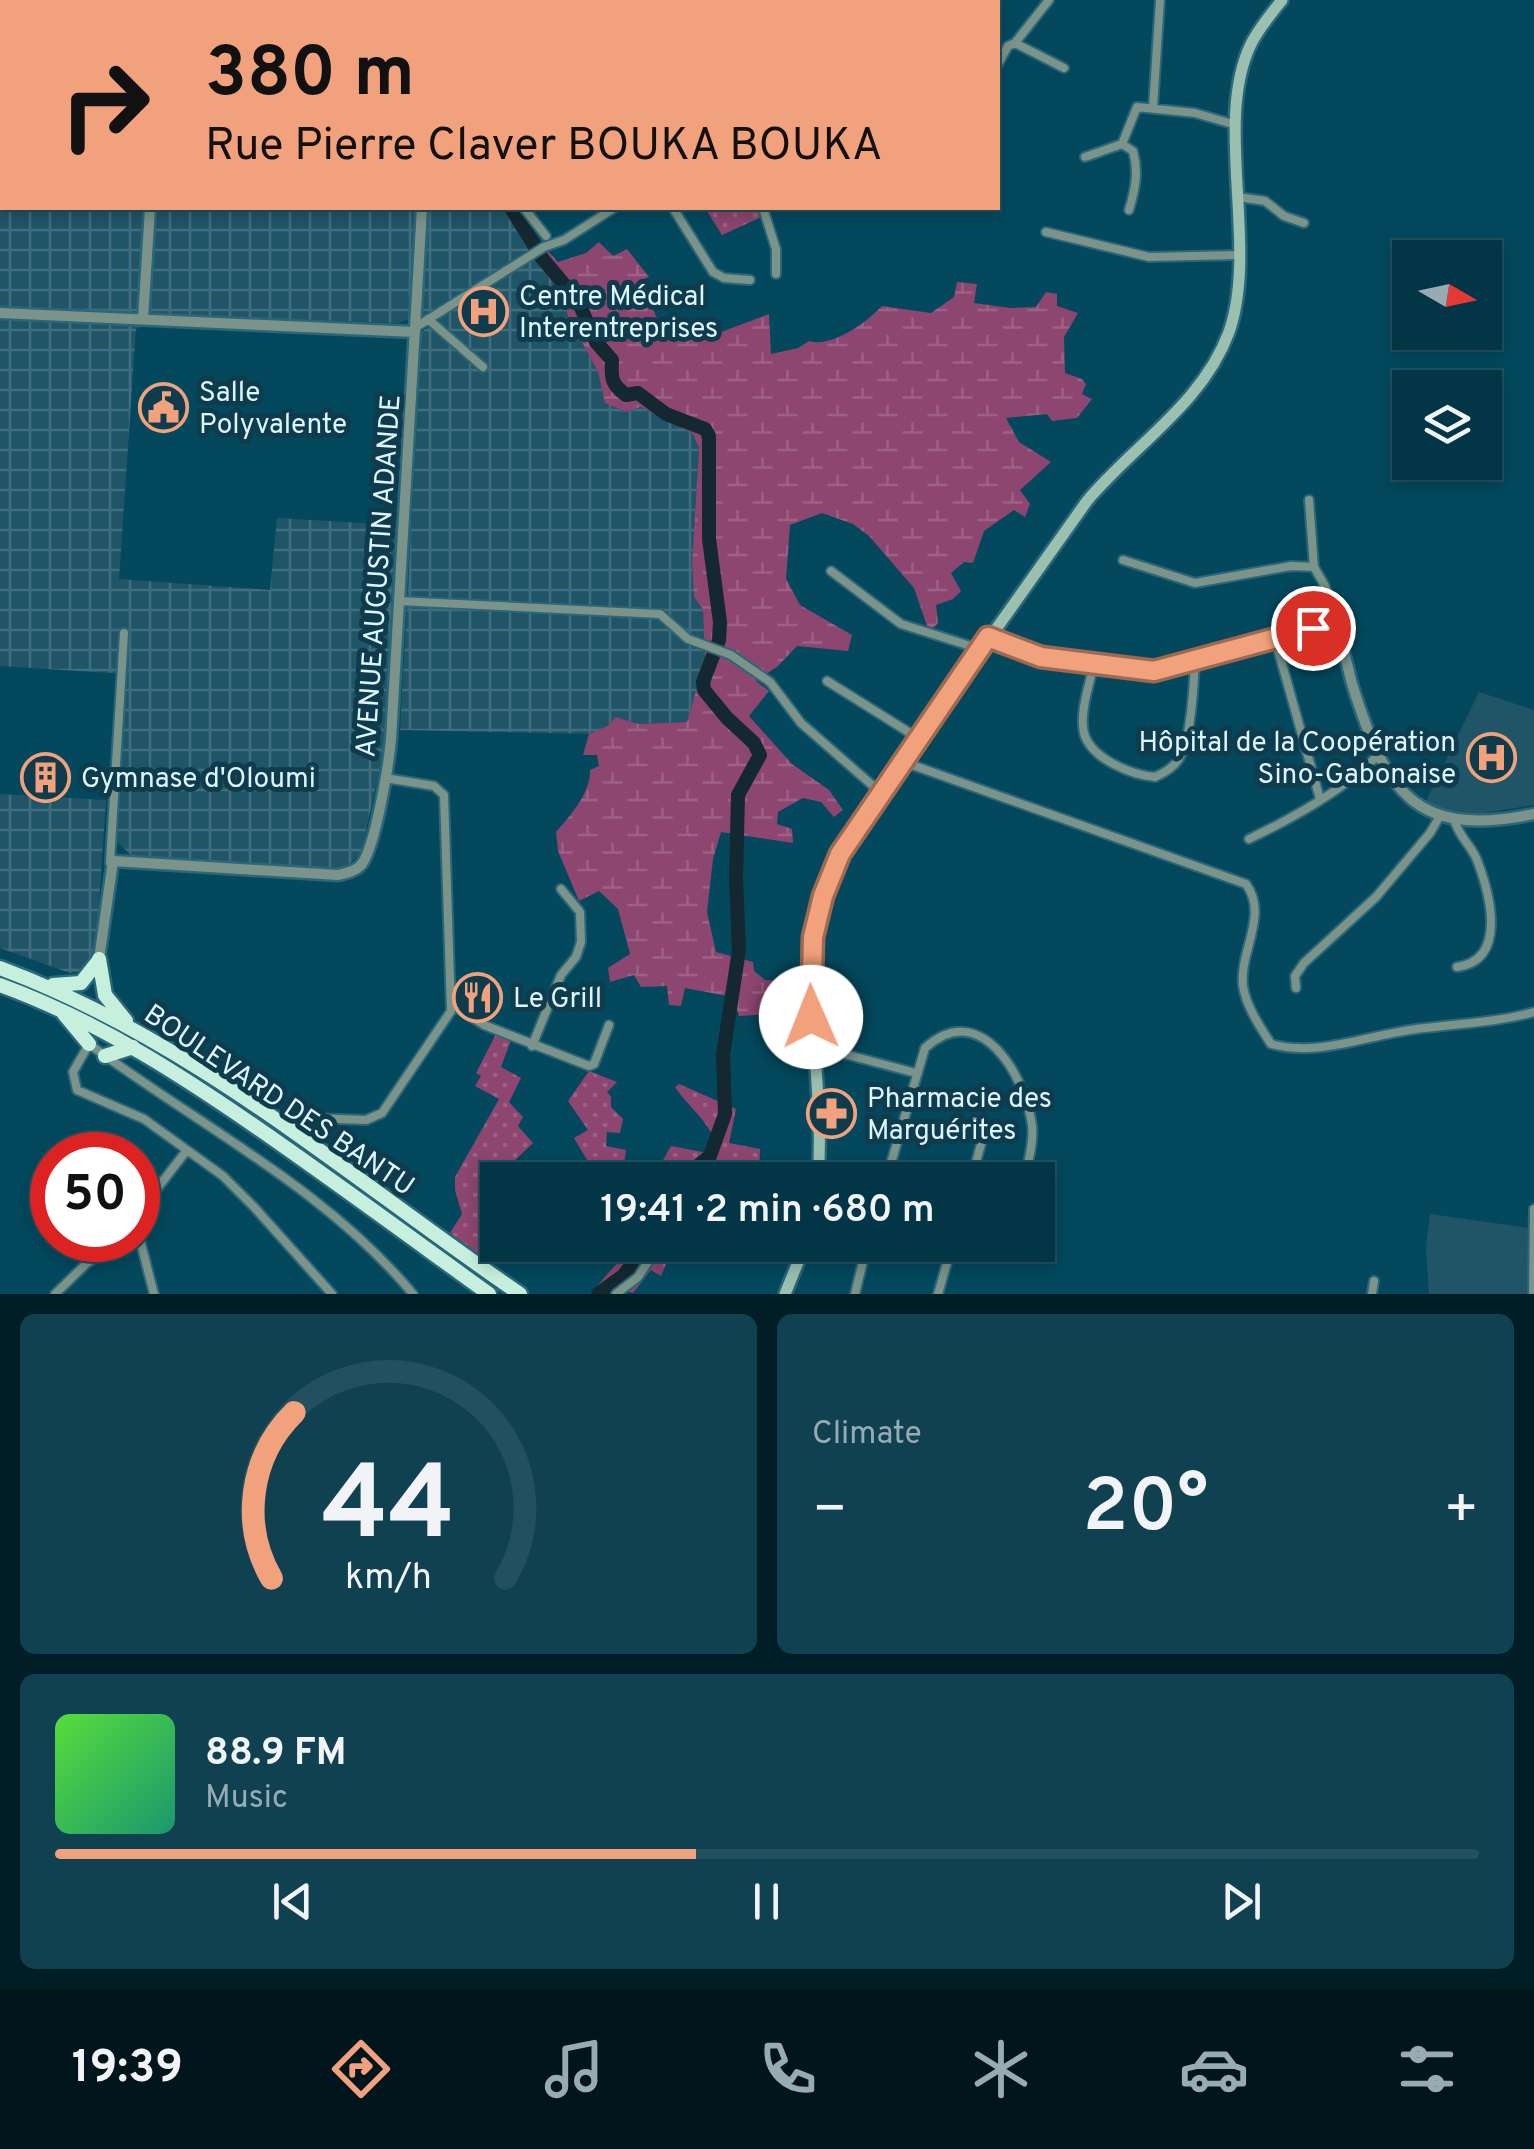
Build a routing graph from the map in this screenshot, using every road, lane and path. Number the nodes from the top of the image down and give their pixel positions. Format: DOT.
graph roads {
  1 [pos="1049,0"];
  2 [pos="1160,0"];
  3 [pos="1282,0"];
  4 [pos="1007,45"];
  5 [pos="1064,68"];
  6 [pos="1154,108"];
  7 [pos="1237,125"];
  8 [pos="1122,144"];
  9 [pos="1085,156"];
  10 [pos="1238,197"];
  11 [pos="150,210"];
  12 [pos="422,210"];
  13 [pos="526,210"];
  14 [pos="611,210"];
  15 [pos="674,210"];
  16 [pos="765,210"];
  17 [pos="1129,210"];
  18 [pos="1304,223"];
  19 [pos="1046,232"];
  20 [pos="546,236"];
  21 [pos="1238,255"];
  22 [pos="776,274"];
  23 [pos="750,280"];
  24 [pos="0,313"];
  25 [pos="144,319"];
  26 [pos="428,320"];
  27 [pos="416,330"];
  28 [pos="484,366"];
  29 [pos="1308,500"];
  30 [pos="1122,560"];
  31 [pos="1314,567"];
  32 [pos="832,571"];
  33 [pos="398,601"];
  34 [pos="124,633"];
  35 [pos="1338,635"];
  36 [pos="988,637"];
  37 [pos="1275,639"];
  38 [pos="980,649"];
  39 [pos="1196,660"];
  40 [pos="1094,663"];
  41 [pos="827,682"];
  42 [pos="918,738"];
  43 [pos="1377,756"];
  44 [pos="902,761"];
  45 [pos="385,778"];
  46 [pos="880,792"];
  47 [pos="1320,799"];
  48 [pos="1534,814"];
  49 [pos="1440,816"];
  50 [pos="1454,819"];
  51 [pos="1248,839"];
  52 [pos="110,863"];
  53 [pos="561,888"];
  54 [pos="100,959"];
  55 [pos="1456,967"];
  56 [pos="0,968"];
  57 [pos="42,984"];
  58 [pos="0,985"];
  59 [pos="1296,988"];
  60 [pos="452,1004"];
  61 [pos="60,1010"];
  62 [pos="1534,1012"];
  63 [pos="608,1025"];
  64 [pos="133,1028"];
  65 [pos="89,1044"];
  66 [pos="812,1045"];
  67 [pos="532,1046"];
  68 [pos="133,1047"];
  69 [pos="105,1056"];
  70 [pos="916,1073"];
  71 [pos="310,1118"];
  72 [pos="976,1120"];
  73 [pos="280,1122"];
  74 [pos="304,1140"];
  75 [pos="187,1150"];
  76 [pos="817,1162"];
  77 [pos="891,1162"];
  78 [pos="976,1162"];
  79 [pos="1027,1162"];
  80 [pos="160,1183"];
  81 [pos="1534,1210"];
  82 [pos="88,1262"];
  83 [pos="146,1262"];
  84 [pos="647,1262"];
  85 [pos="799,1262"];
  86 [pos="863,1262"];
  87 [pos="947,1262"];
  88 [pos="1374,1280"];
  89 [pos="55,1294"];
  90 [pos="154,1294"];
  91 [pos="332,1294"];
  92 [pos="413,1294"];
  93 [pos="489,1294"];
  94 [pos="520,1294"];
  95 [pos="616,1294"];
  96 [pos="785,1294"];
  97 [pos="855,1294"];
  98 [pos="938,1294"];
  99 [pos="1372,1294"];
  100 [pos="1533,1294"];
  1 -- 4 [label="street"];
  2 -- 6 [label="street"];
  3 -- 7 [label="main road"];
  4 -- 5 [label="street"];
  6 -- 7 [label="street"];
  6 -- 8 [label="street"];
  7 -- 10 [label="main road"];
  8 -- 9 [label="street"];
  8 -- 17 [label="street"];
  10 -- 18 [label="street"];
  10 -- 21 [label="main road"];
  11 -- 25 [label="street"];
  12 -- 27 [label="street, AVENUE AUGUSTIN ADANDE"];
  13 -- 20 [label="street"];
  14 -- 26 [label="street"];
  15 -- 23 [label="street"];
  16 -- 22 [label="street"];
  19 -- 21 [label="street"];
  21 -- 36 [label="main road"];
  24 -- 25 [label="street"];
  25 -- 27 [label="street"];
  26 -- 27 [label="street"];
  26 -- 28 [label="street"];
  27 -- 33 [label="street, AVENUE AUGUSTIN ADANDE"];
  29 -- 31 [label="street"];
  30 -- 31 [label="street"];
  31 -- 35 [label="street"];
  32 -- 38 [label="street"];
  33 -- 45 [label="street, AVENUE AUGUSTIN ADANDE"];
  33 -- 46 [label="street"];
  34 -- 52 [label="street"];
  35 -- 37 [label="street"];
  35 -- 43 [label="street"];
  36 -- 38 [label="main road"];
  36 -- 40 [label="street"];
  37 -- 39 [label="street"];
  37 -- 47 [label="street"];
  38 -- 42 [label="main road"];
  39 -- 40 [label="street"];
  39 -- 40 [label="street"];
  41 -- 42 [label="street"];
  42 -- 44 [label="main road"];
  43 -- 47 [label="street"];
  43 -- 49 [label="street"];
  44 -- 46 [label="main road"];
  44 -- 62 [label="street"];
  45 -- 52 [label="street, AVENUE AUGUSTIN ADANDE"];
  45 -- 60 [label="street"];
  46 -- 66 [label="main road"];
  47 -- 51 [label="street"];
  48 -- 50 [label="street"];
  49 -- 50 [label="street"];
  49 -- 59 [label="street"];
  50 -- 55 [label="street"];
  52 -- 54 [label="street"];
  53 -- 67 [label="street"];
  54 -- 57 [label="highway"];
  54 -- 64 [label="highway"];
  56 -- 57 [label="highway, BOULEVARD DES BANTU"];
  57 -- 64 [label="highway, BOULEVARD DES BANTU"];
  58 -- 61 [label="highway, BOULEVARD DES BANTU"];
  60 -- 67 [label="street"];
  60 -- 71 [label="street"];
  61 -- 65 [label="highway"];
  61 -- 68 [label="highway, BOULEVARD DES BANTU"];
  63 -- 67 [label="street"];
  64 -- 73 [label="highway, BOULEVARD DES BANTU"];
  65 -- 69 [label="street"];
  65 -- 75 [label="street"];
  66 -- 70 [label="street"];
  66 -- 76 [label="main road"];
  68 -- 69 [label="highway"];
  68 -- 93 [label="highway, BOULEVARD DES BANTU"];
  69 -- 92 [label="street"];
  70 -- 77 [label="street"];
  70 -- 79 [label="street"];
  71 -- 73 [label="highway"];
  71 -- 74 [label="highway"];
  72 -- 78 [label="street"];
  73 -- 74 [label="highway, BOULEVARD DES BANTU"];
  74 -- 94 [label="highway, BOULEVARD DES BANTU"];
  75 -- 80 [label="street"];
  75 -- 91 [label="street"];
  81 -- 100 [label="street"];
  82 -- 89 [label="street"];
  83 -- 90 [label="street"];
  84 -- 95 [label="street"];
  85 -- 96 [label="main road"];
  86 -- 97 [label="street"];
  87 -- 98 [label="street"];
  88 -- 99 [label="street"];
}
